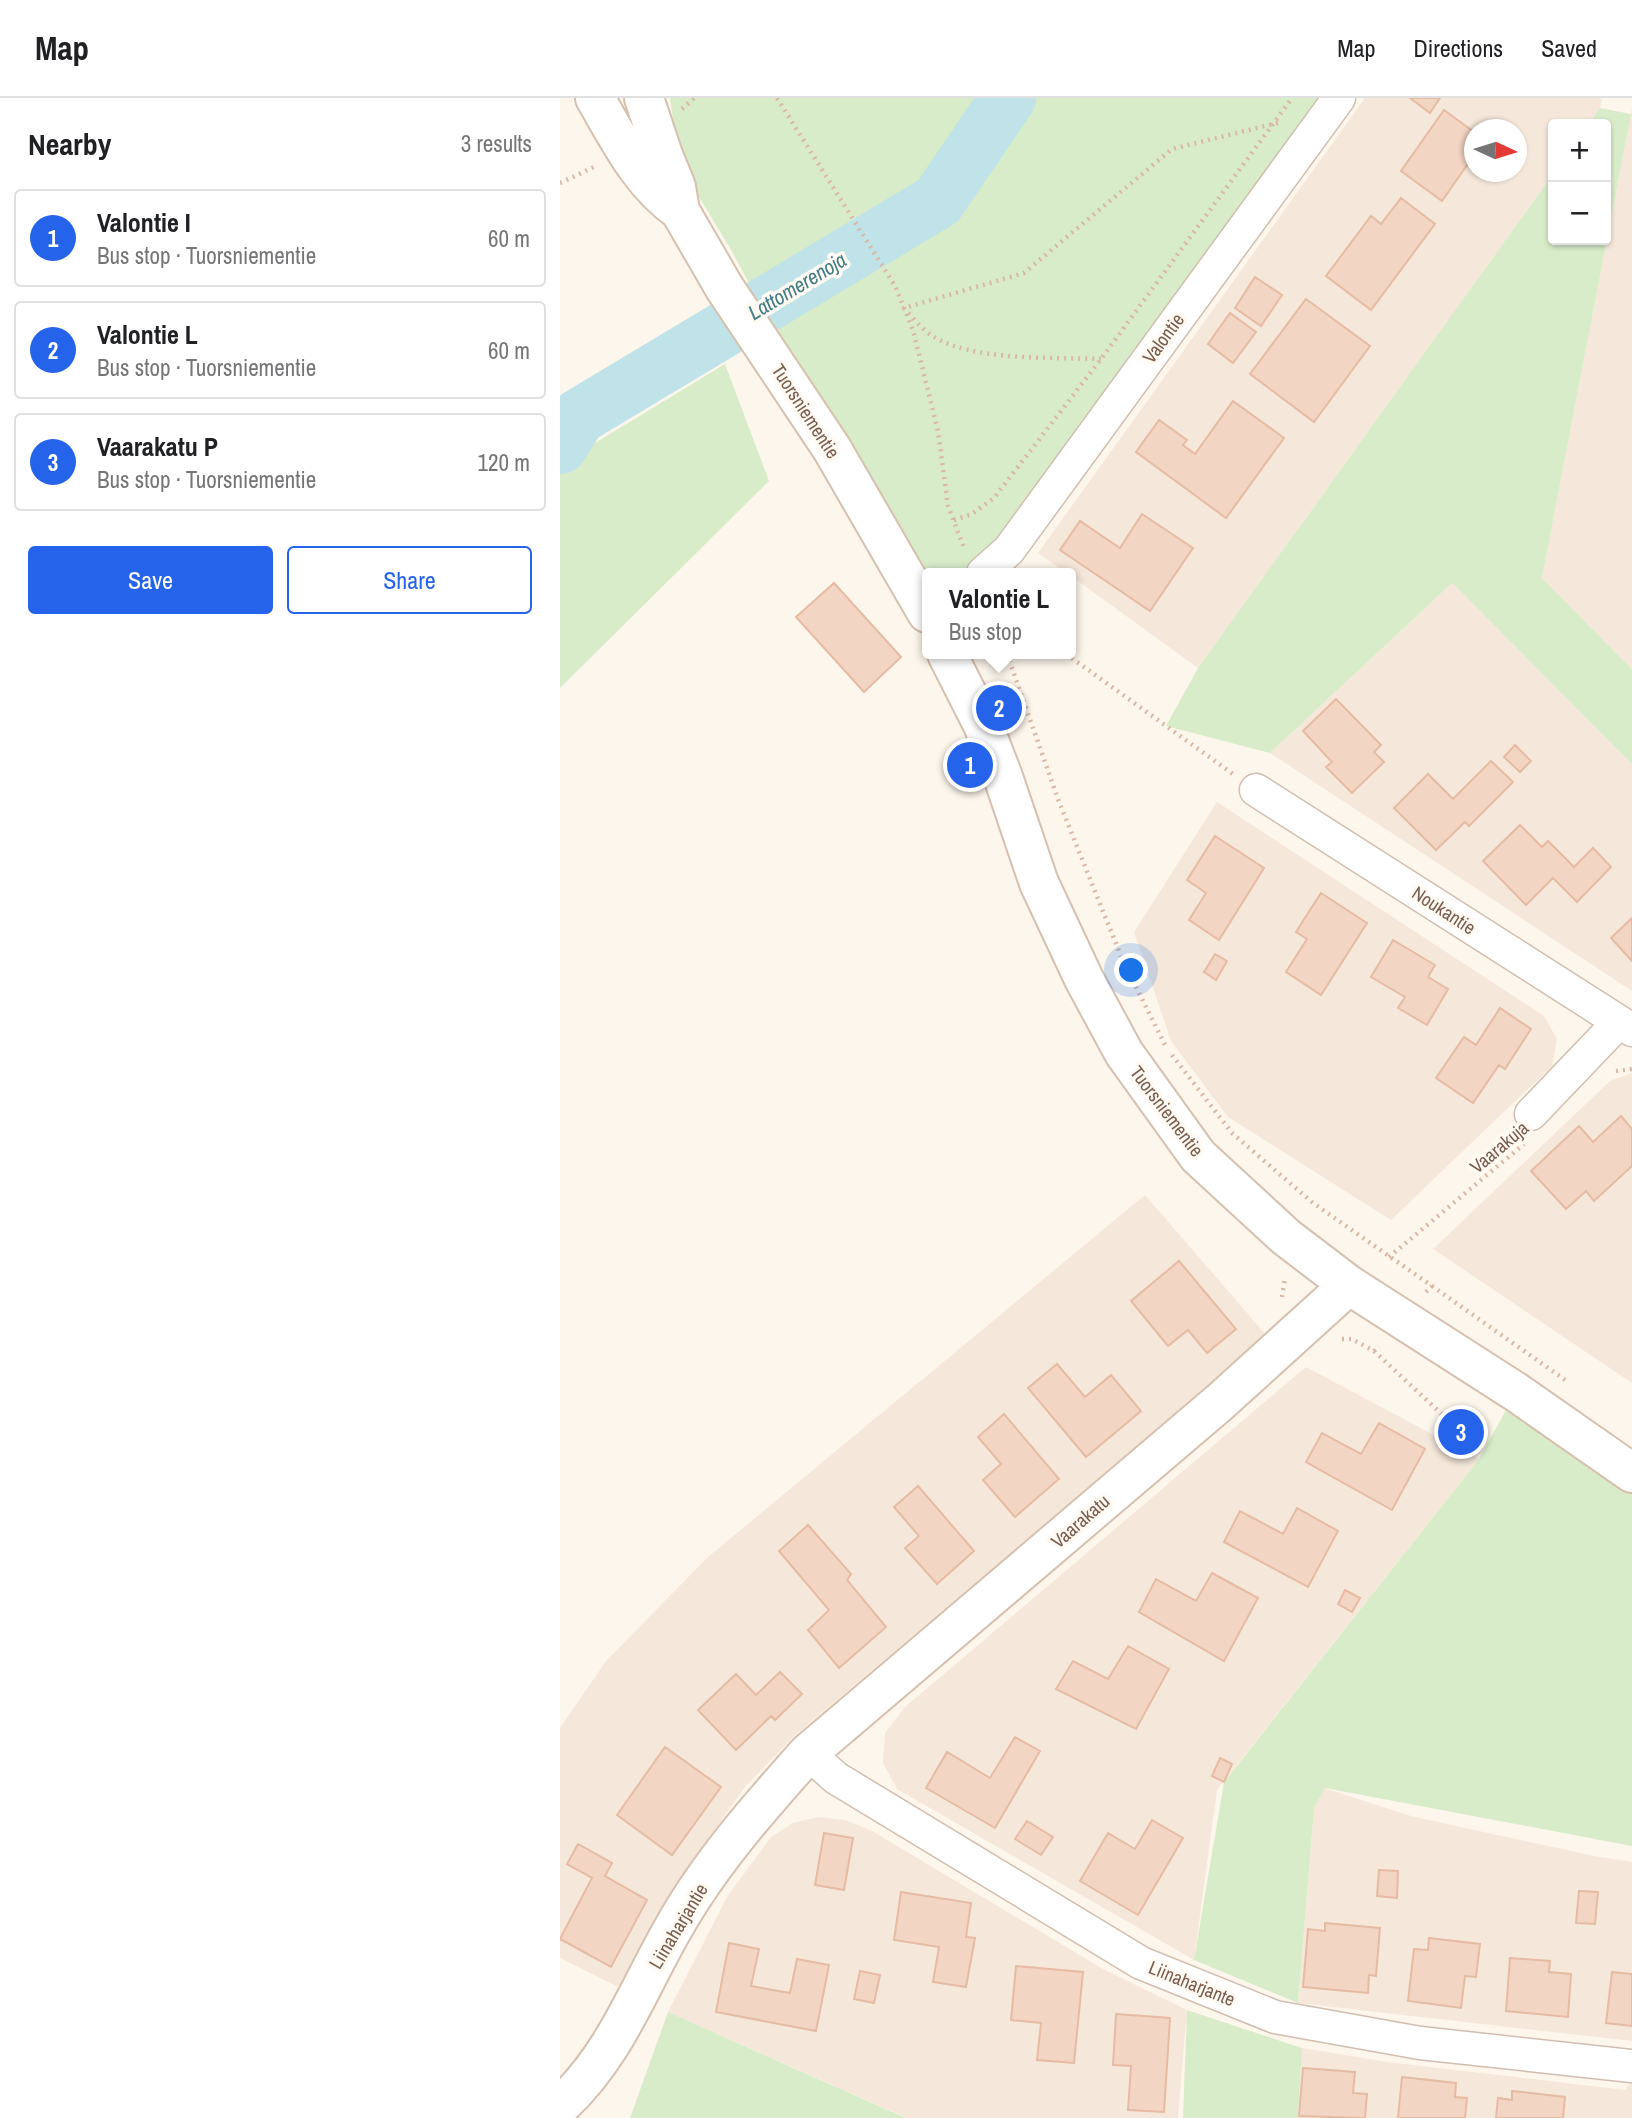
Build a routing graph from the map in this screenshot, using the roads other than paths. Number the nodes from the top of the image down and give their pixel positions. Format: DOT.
graph roads {
  1 [pos="595,98"];
  2 [pos="643,98"];
  3 [pos="1334,104"];
  4 [pos="680,211"];
  5 [pos="974,563"];
  6 [pos="922,602"];
  7 [pos="950,659"];
  8 [pos="1256,790"];
  9 [pos="1626,1026"];
  10 [pos="1528,1128"];
  11 [pos="1349,1285"];
  12 [pos="1632,1473"];
  13 [pos="808,1754"];
  14 [pos="1632,2066"];
  15 [pos="561,2103"];
  1 -- 4 [label="main road, Tuorsniementie"];
  2 -- 4 [label="main road, Tuorsniementie"];
  3 -- 5 [label="street, Valontie"];
  4 -- 6 [label="main road, Tuorsniementie"];
  7 -- 11 [label="main road, Tuorsniementie"];
  8 -- 9 [label="street, Noukantie"];
  9 -- 10 [label="street"];
  11 -- 12 [label="main road, Tuorsniementie"];
  11 -- 13 [label="main road, Vaarakatu"];
  13 -- 14 [label="street, Liinaharjante"];
  13 -- 15 [label="main road, Liinaharjantie"];
}
